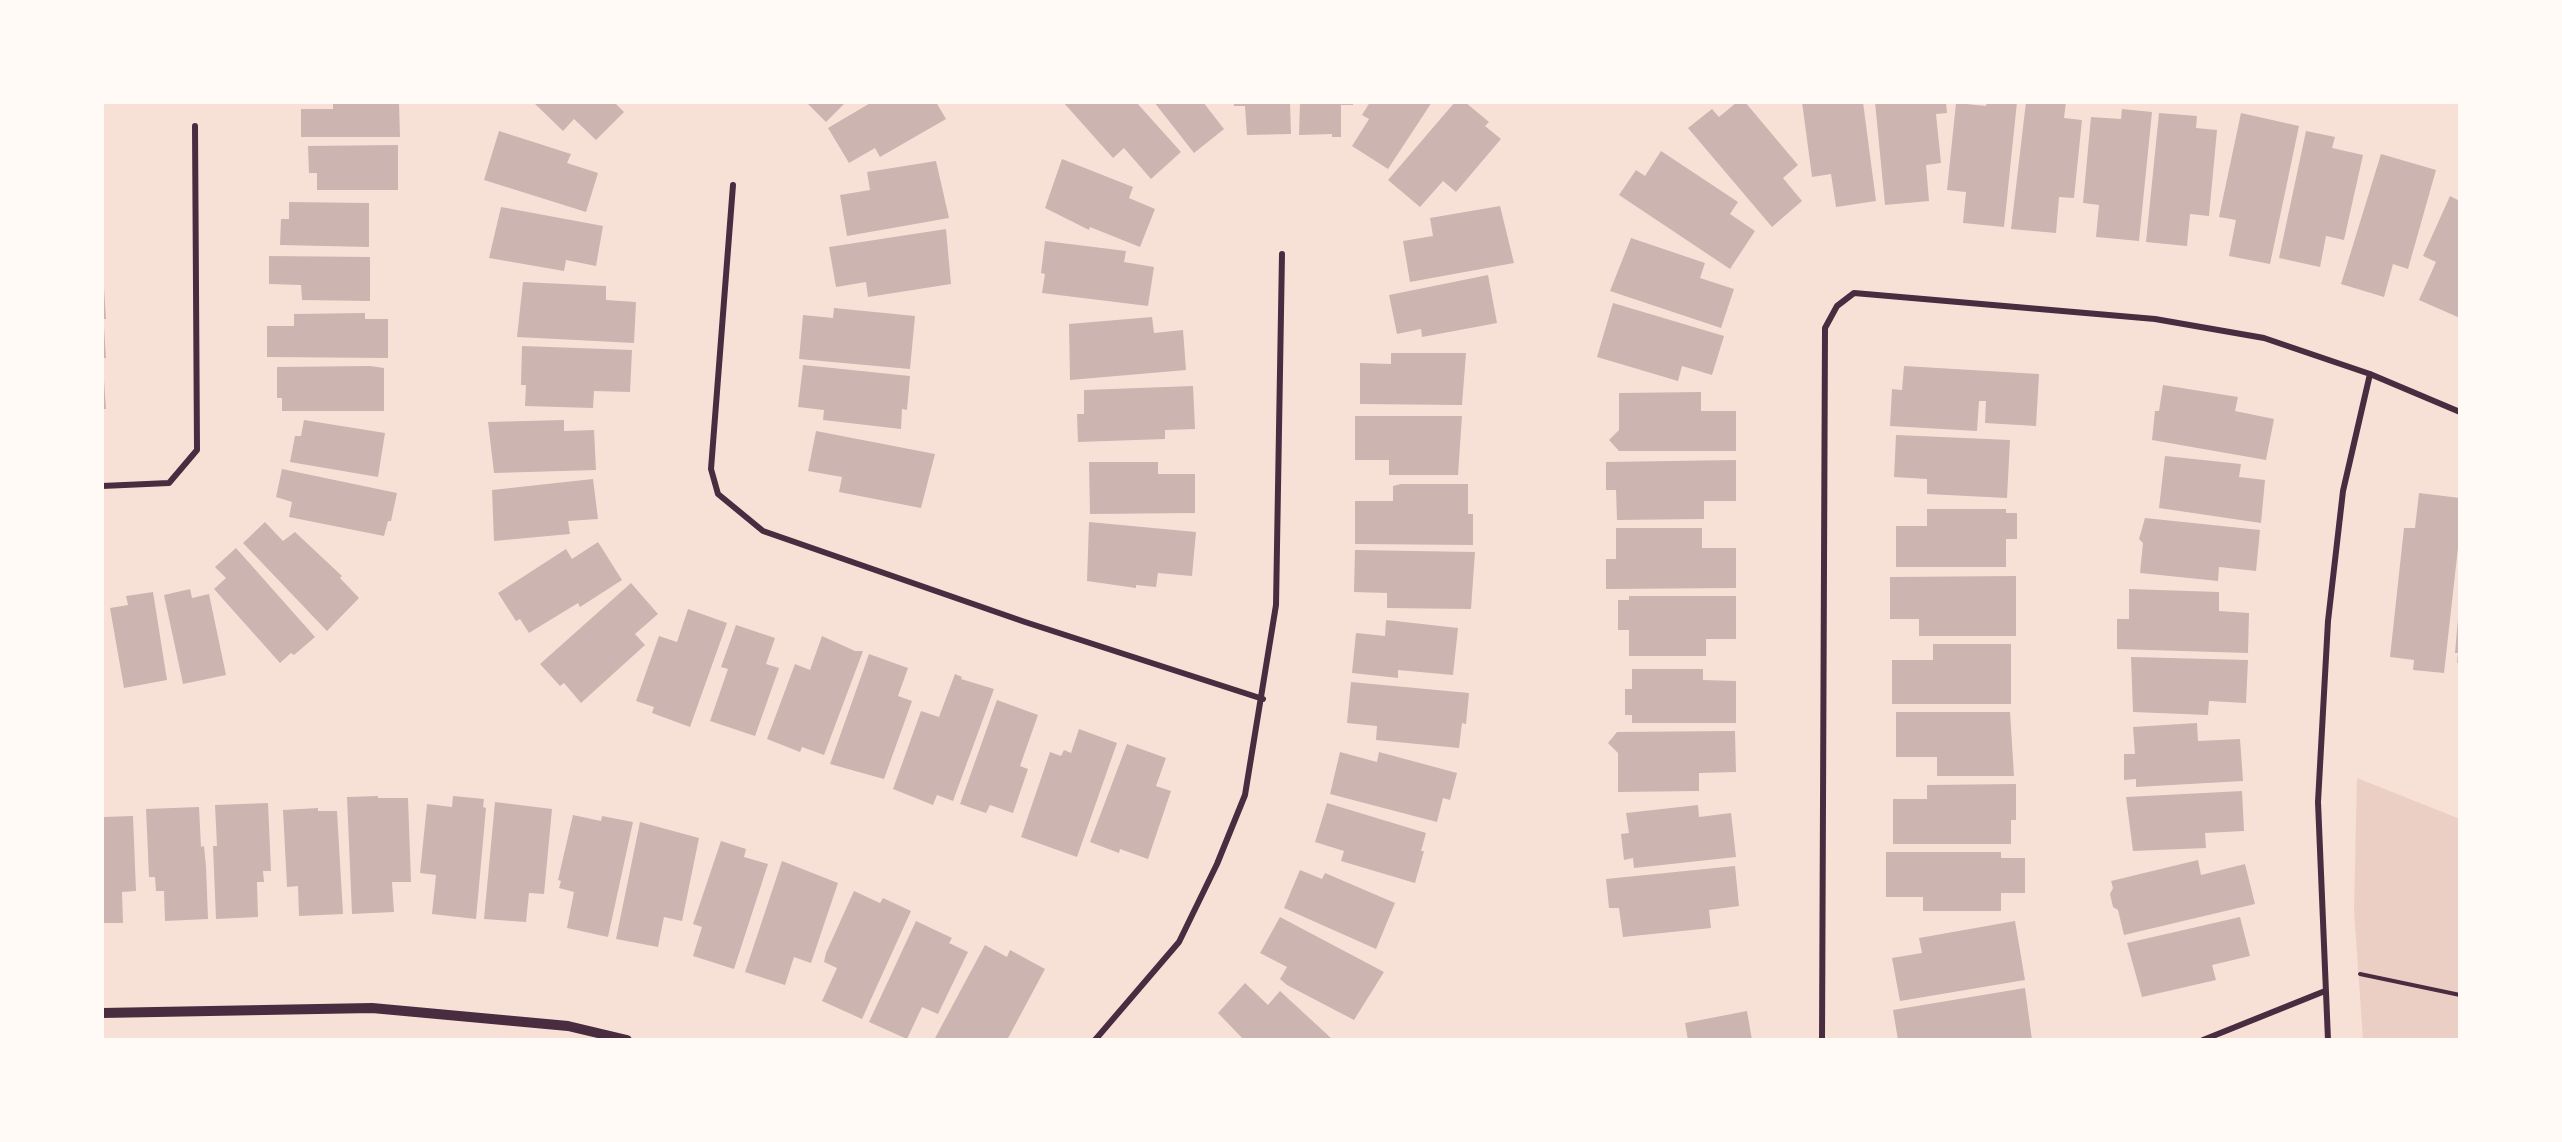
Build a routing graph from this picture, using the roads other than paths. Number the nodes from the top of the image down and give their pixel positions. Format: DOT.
graph roads {
  1 [pos="195,126"];
  2 [pos="733,185"];
  3 [pos="1282,254"];
  4 [pos="2370,374"];
  5 [pos="2460,412"];
  6 [pos="102,486"];
  7 [pos="1263,699"];
  8 [pos="2325,991"];
  9 [pos="102,1013"];
  10 [pos="627,1040"];
  11 [pos="1095,1040"];
  12 [pos="1822,1040"];
  13 [pos="2203,1040"];
  14 [pos="2328,1040"];
  1 -- 6 [label="street"];
  2 -- 7 [label="street"];
  3 -- 7 [label="street"];
  4 -- 5 [label="street"];
  4 -- 8 [label="street"];
  4 -- 12 [label="street"];
  7 -- 11 [label="street"];
  8 -- 13 [label="street"];
  8 -- 14 [label="street"];
  9 -- 10 [label="street"];
}
